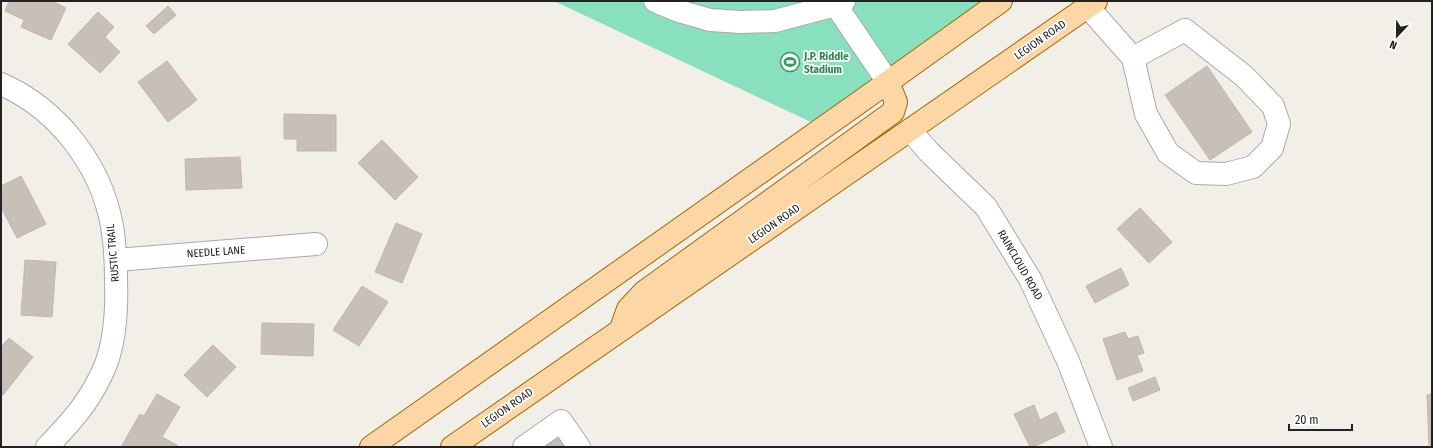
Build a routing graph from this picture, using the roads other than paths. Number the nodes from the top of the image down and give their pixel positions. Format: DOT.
graph roads {
  1 [pos="655,1"];
  2 [pos="1001,1"];
  3 [pos="837,2"];
  4 [pos="1092,4"];
  5 [pos="1133,58"];
  6 [pos="888,82"];
  7 [pos="1,84"];
  8 [pos="910,130"];
  9 [pos="316,244"];
  10 [pos="116,260"];
  11 [pos="620,331"];
  12 [pos="426,408"];
  13 [pos="47,447"];
  14 [pos="371,447"];
  15 [pos="397,447"];
  16 [pos="452,447"];
  17 [pos="524,447"];
  18 [pos="579,447"];
  19 [pos="1101,447"];
  1 -- 3 [label="street"];
  2 -- 6 [label="main road"];
  3 -- 6 [label="street"];
  4 -- 5 [label="street"];
  4 -- 8 [label="main road, LEGION ROAD"];
  5 -- 5 [label="street"];
  6 -- 11 [label="main road"];
  6 -- 12 [label="main road"];
  7 -- 10 [label="street, RUSTIC TRAIL"];
  8 -- 11 [label="main road, LEGION ROAD"];
  8 -- 19 [label="street, RAINCLOUD ROAD"];
  9 -- 10 [label="street, NEEDLE LANE"];
  10 -- 13 [label="street, RUSTIC TRAIL"];
  11 -- 16 [label="main road, LEGION ROAD"];
  12 -- 14 [label="main road"];
  12 -- 15 [label="main road"];
  17 -- 18 [label="street"];
}
